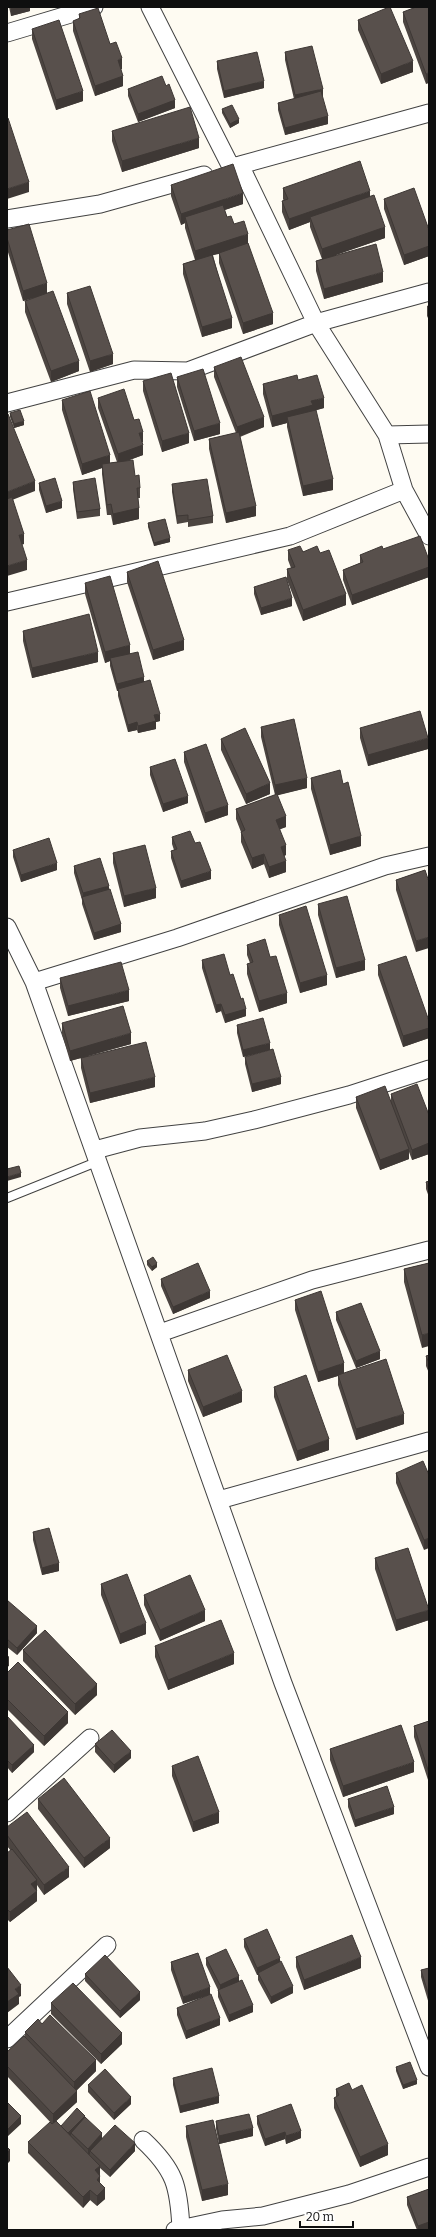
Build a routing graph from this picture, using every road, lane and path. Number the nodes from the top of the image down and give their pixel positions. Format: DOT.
graph roads {
  1 [pos="94,7"];
  2 [pos="150,7"];
  3 [pos="7,33"];
  4 [pos="429,113"];
  5 [pos="236,166"];
  6 [pos="7,219"];
  7 [pos="429,292"];
  8 [pos="316,323"];
  9 [pos="7,403"];
  10 [pos="429,434"];
  11 [pos="387,435"];
  12 [pos="404,490"];
  13 [pos="429,536"];
  14 [pos="7,602"];
  15 [pos="429,856"];
  16 [pos="7,927"];
  17 [pos="34,982"];
  18 [pos="429,1069"];
  19 [pos="97,1156"];
  20 [pos="7,1198"];
  21 [pos="429,1250"];
  22 [pos="160,1332"];
  23 [pos="429,1441"];
  24 [pos="219,1500"];
  25 [pos="90,1738"];
  26 [pos="7,1813"];
  27 [pos="107,1945"];
  28 [pos="7,2040"];
  29 [pos="429,2067"];
  30 [pos="143,2140"];
  31 [pos="429,2167"];
  32 [pos="266,2223"];
  33 [pos="178,2229"];
  1 -- 3 [label="street"];
  2 -- 5 [label="street"];
  4 -- 5 [label="street"];
  5 -- 6 [label="street"];
  5 -- 8 [label="street"];
  7 -- 8 [label="street"];
  8 -- 9 [label="street"];
  8 -- 11 [label="street"];
  10 -- 11 [label="street"];
  11 -- 12 [label="street"];
  12 -- 13 [label="street"];
  12 -- 14 [label="street"];
  15 -- 17 [label="street"];
  16 -- 17 [label="street"];
  17 -- 19 [label="street"];
  18 -- 19 [label="street"];
  19 -- 20 [label="lane"];
  19 -- 22 [label="street"];
  21 -- 22 [label="street"];
  22 -- 24 [label="street"];
  23 -- 24 [label="street"];
  24 -- 29 [label="street"];
  25 -- 26 [label="street"];
  27 -- 28 [label="street"];
  30 -- 33 [label="street"];
  31 -- 32 [label="street"];
  32 -- 33 [label="street"];
}
